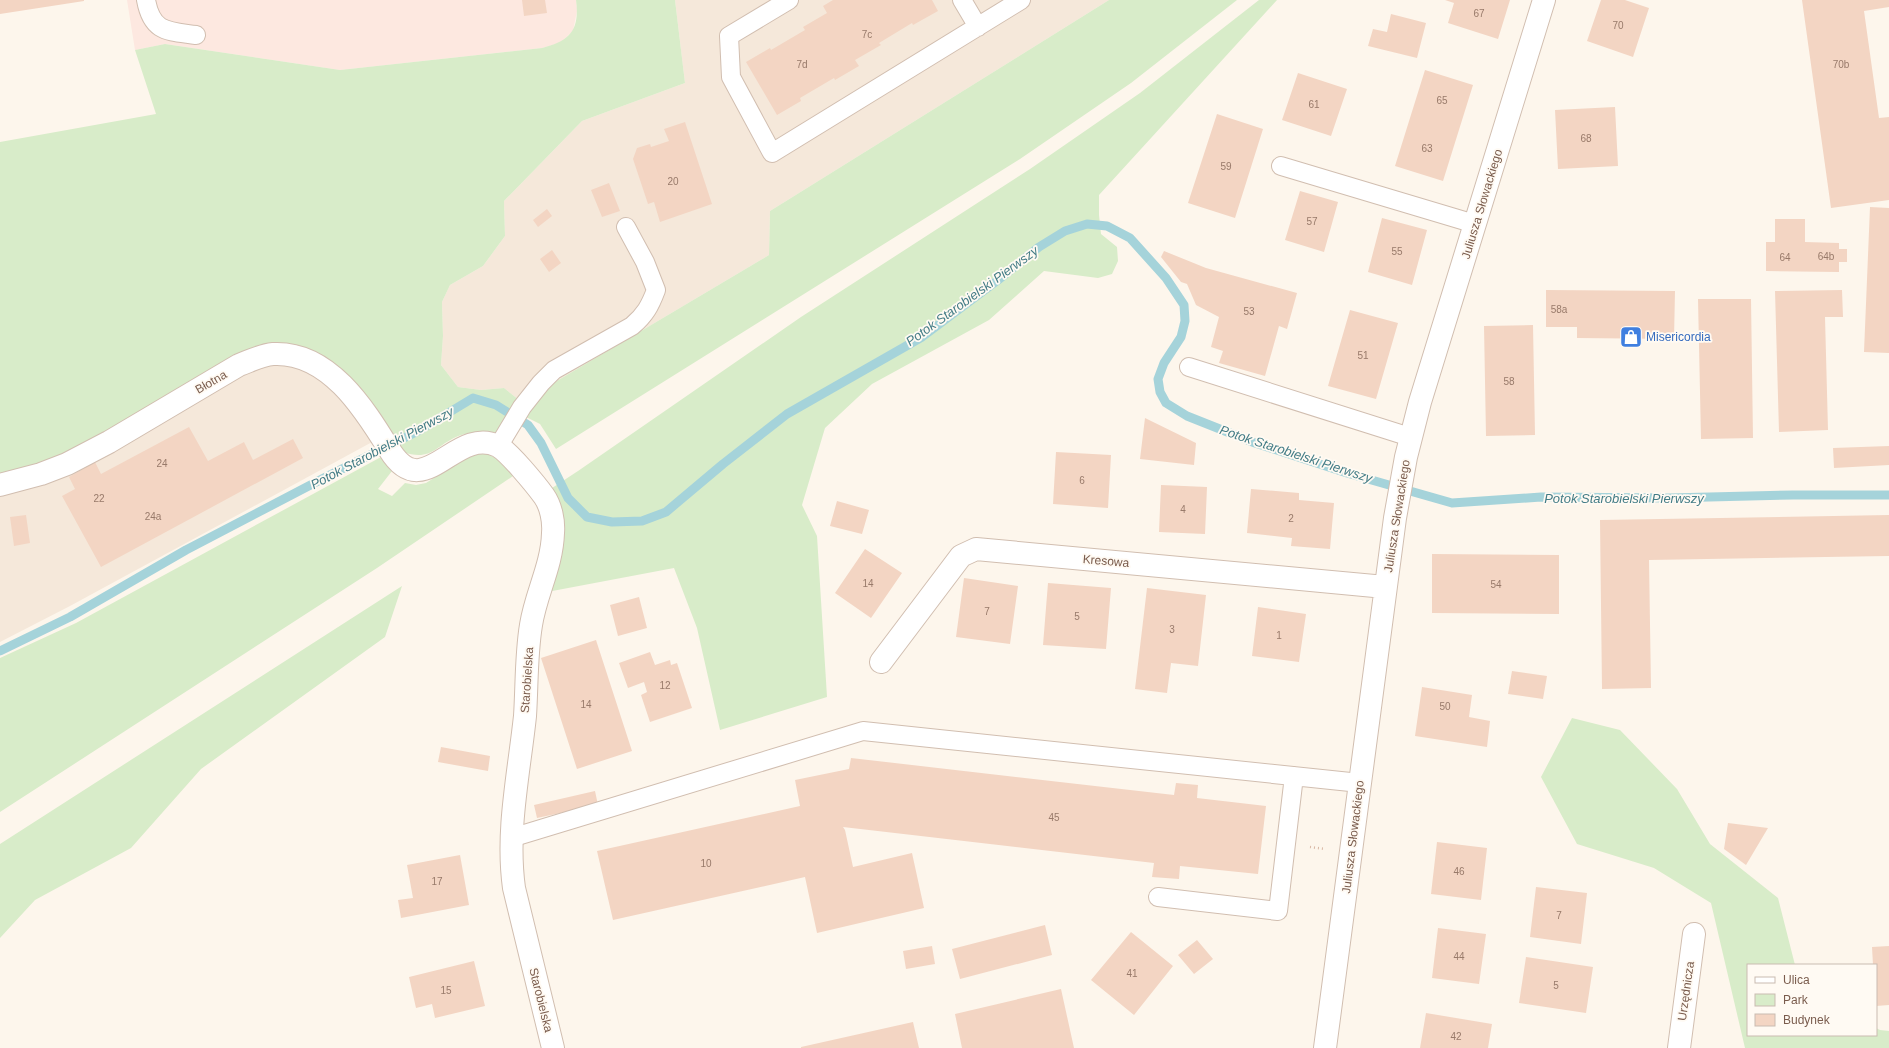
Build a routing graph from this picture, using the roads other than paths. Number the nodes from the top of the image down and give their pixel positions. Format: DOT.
graph roads {
  1 [pos="146,0"];
  2 [pos="790,0"];
  3 [pos="962,0"];
  4 [pos="1021,0"];
  5 [pos="1544,0"];
  6 [pos="978,27"];
  7 [pos="196,35"];
  8 [pos="1281,166"];
  9 [pos="1475,224"];
  10 [pos="626,227"];
  11 [pos="1189,367"];
  12 [pos="503,439"];
  13 [pos="1408,447"];
  14 [pos="0,485"];
  15 [pos="1386,587"];
  16 [pos="881,662"];
  17 [pos="1294,776"];
  18 [pos="1360,783"];
  19 [pos="511,838"];
  20 [pos="1158,897"];
  21 [pos="1694,934"];
  22 [pos="553,1048"];
  23 [pos="1325,1048"];
  24 [pos="1679,1048"];
  1 -- 7 [label="lane"];
  2 -- 6 [label="lane"];
  3 -- 6 [label="lane"];
  4 -- 6 [label="lane"];
  5 -- 9 [label="street, Juliusza Słowackiego"];
  8 -- 9 [label="lane"];
  9 -- 13 [label="street, Juliusza Słowackiego"];
  10 -- 12 [label="lane"];
  11 -- 13 [label="lane"];
  12 -- 14 [label="street, Błotna"];
  12 -- 19 [label="street, Starobielska"];
  13 -- 15 [label="street, Juliusza Słowackiego"];
  15 -- 16 [label="street, Kresowa"];
  15 -- 18 [label="street, Juliusza Słowackiego"];
  17 -- 18 [label="lane"];
  17 -- 19 [label="lane"];
  17 -- 20 [label="lane"];
  18 -- 23 [label="street, Juliusza Słowackiego"];
  19 -- 22 [label="street, Starobielska"];
  21 -- 24 [label="street, Urzędnicza"];
}
